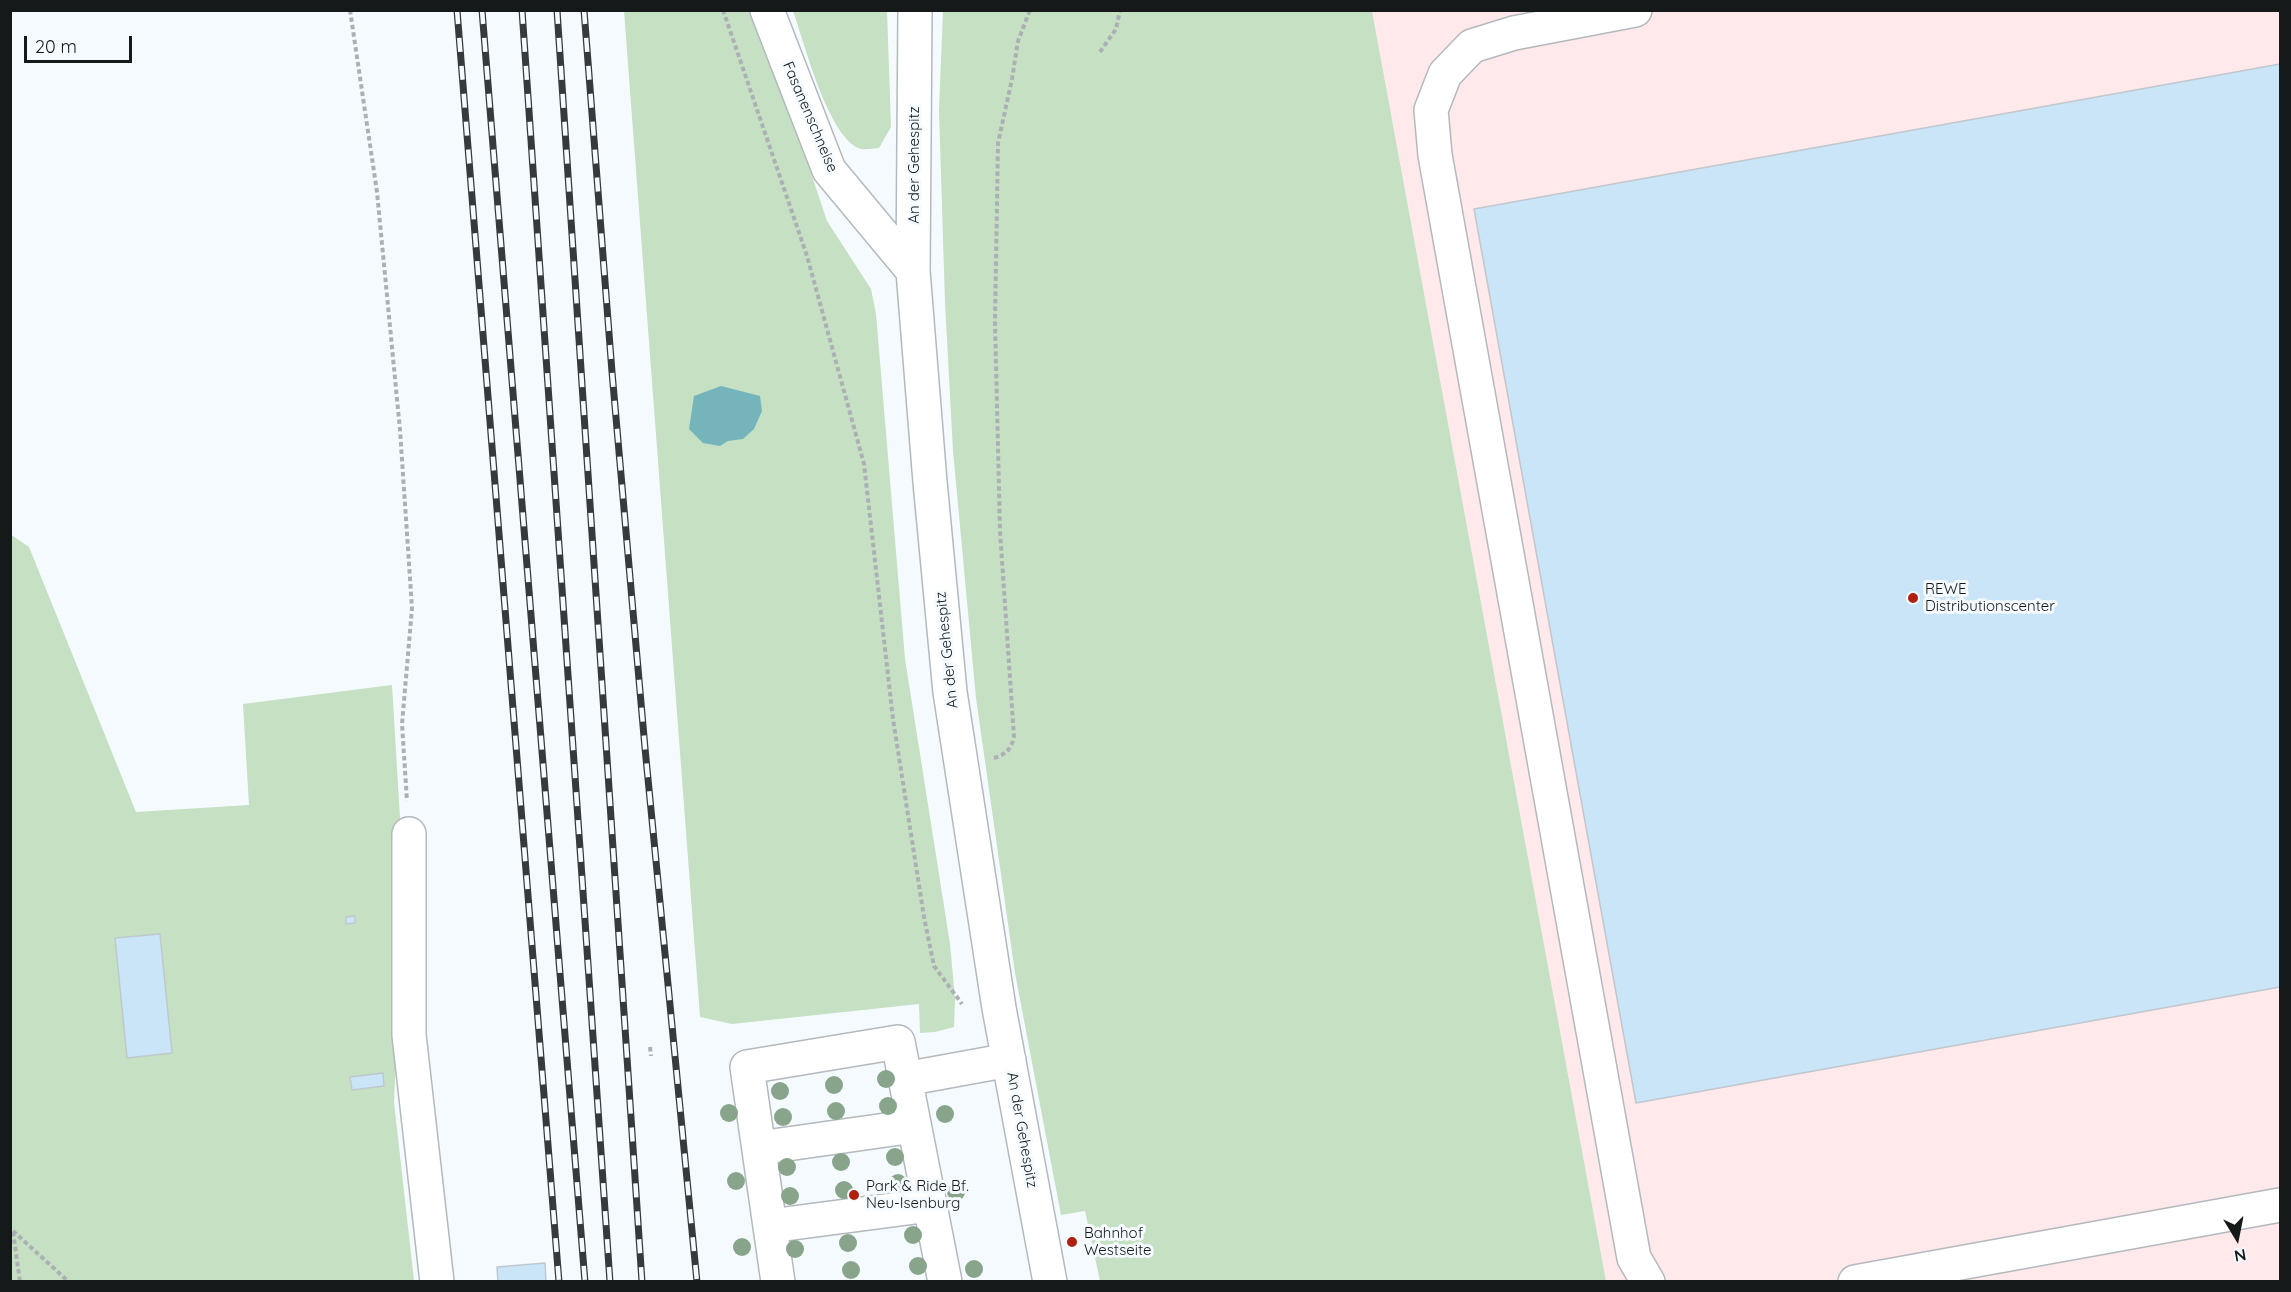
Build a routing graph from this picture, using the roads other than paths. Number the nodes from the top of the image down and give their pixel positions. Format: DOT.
graph roads {
  1 [pos="767,10"];
  2 [pos="915,10"];
  3 [pos="1635,10"];
  4 [pos="914,271"];
  5 [pos="409,834"];
  6 [pos="1011,1070"];
  7 [pos="910,1101"];
  8 [pos="759,1148"];
  9 [pos="930,1205"];
  10 [pos="2280,1205"];
  11 [pos="770,1226"];
  12 [pos="437,1281"];
  13 [pos="778,1281"];
  14 [pos="945,1281"];
  15 [pos="1050,1281"];
  16 [pos="1648,1281"];
  17 [pos="1855,1281"];
  1 -- 4 [label="street, Fasanenschneise"];
  2 -- 4 [label="street, An der Gehespitz"];
  3 -- 16 [label="street"];
  4 -- 6 [label="street, An der Gehespitz"];
  5 -- 12 [label="street"];
  6 -- 7 [label="street"];
  6 -- 15 [label="street, An der Gehespitz"];
  7 -- 8 [label="street"];
  7 -- 8 [label="street"];
  7 -- 9 [label="street"];
  8 -- 11 [label="street"];
  9 -- 11 [label="street"];
  9 -- 14 [label="street"];
  10 -- 17 [label="street"];
  11 -- 13 [label="street"];
}
